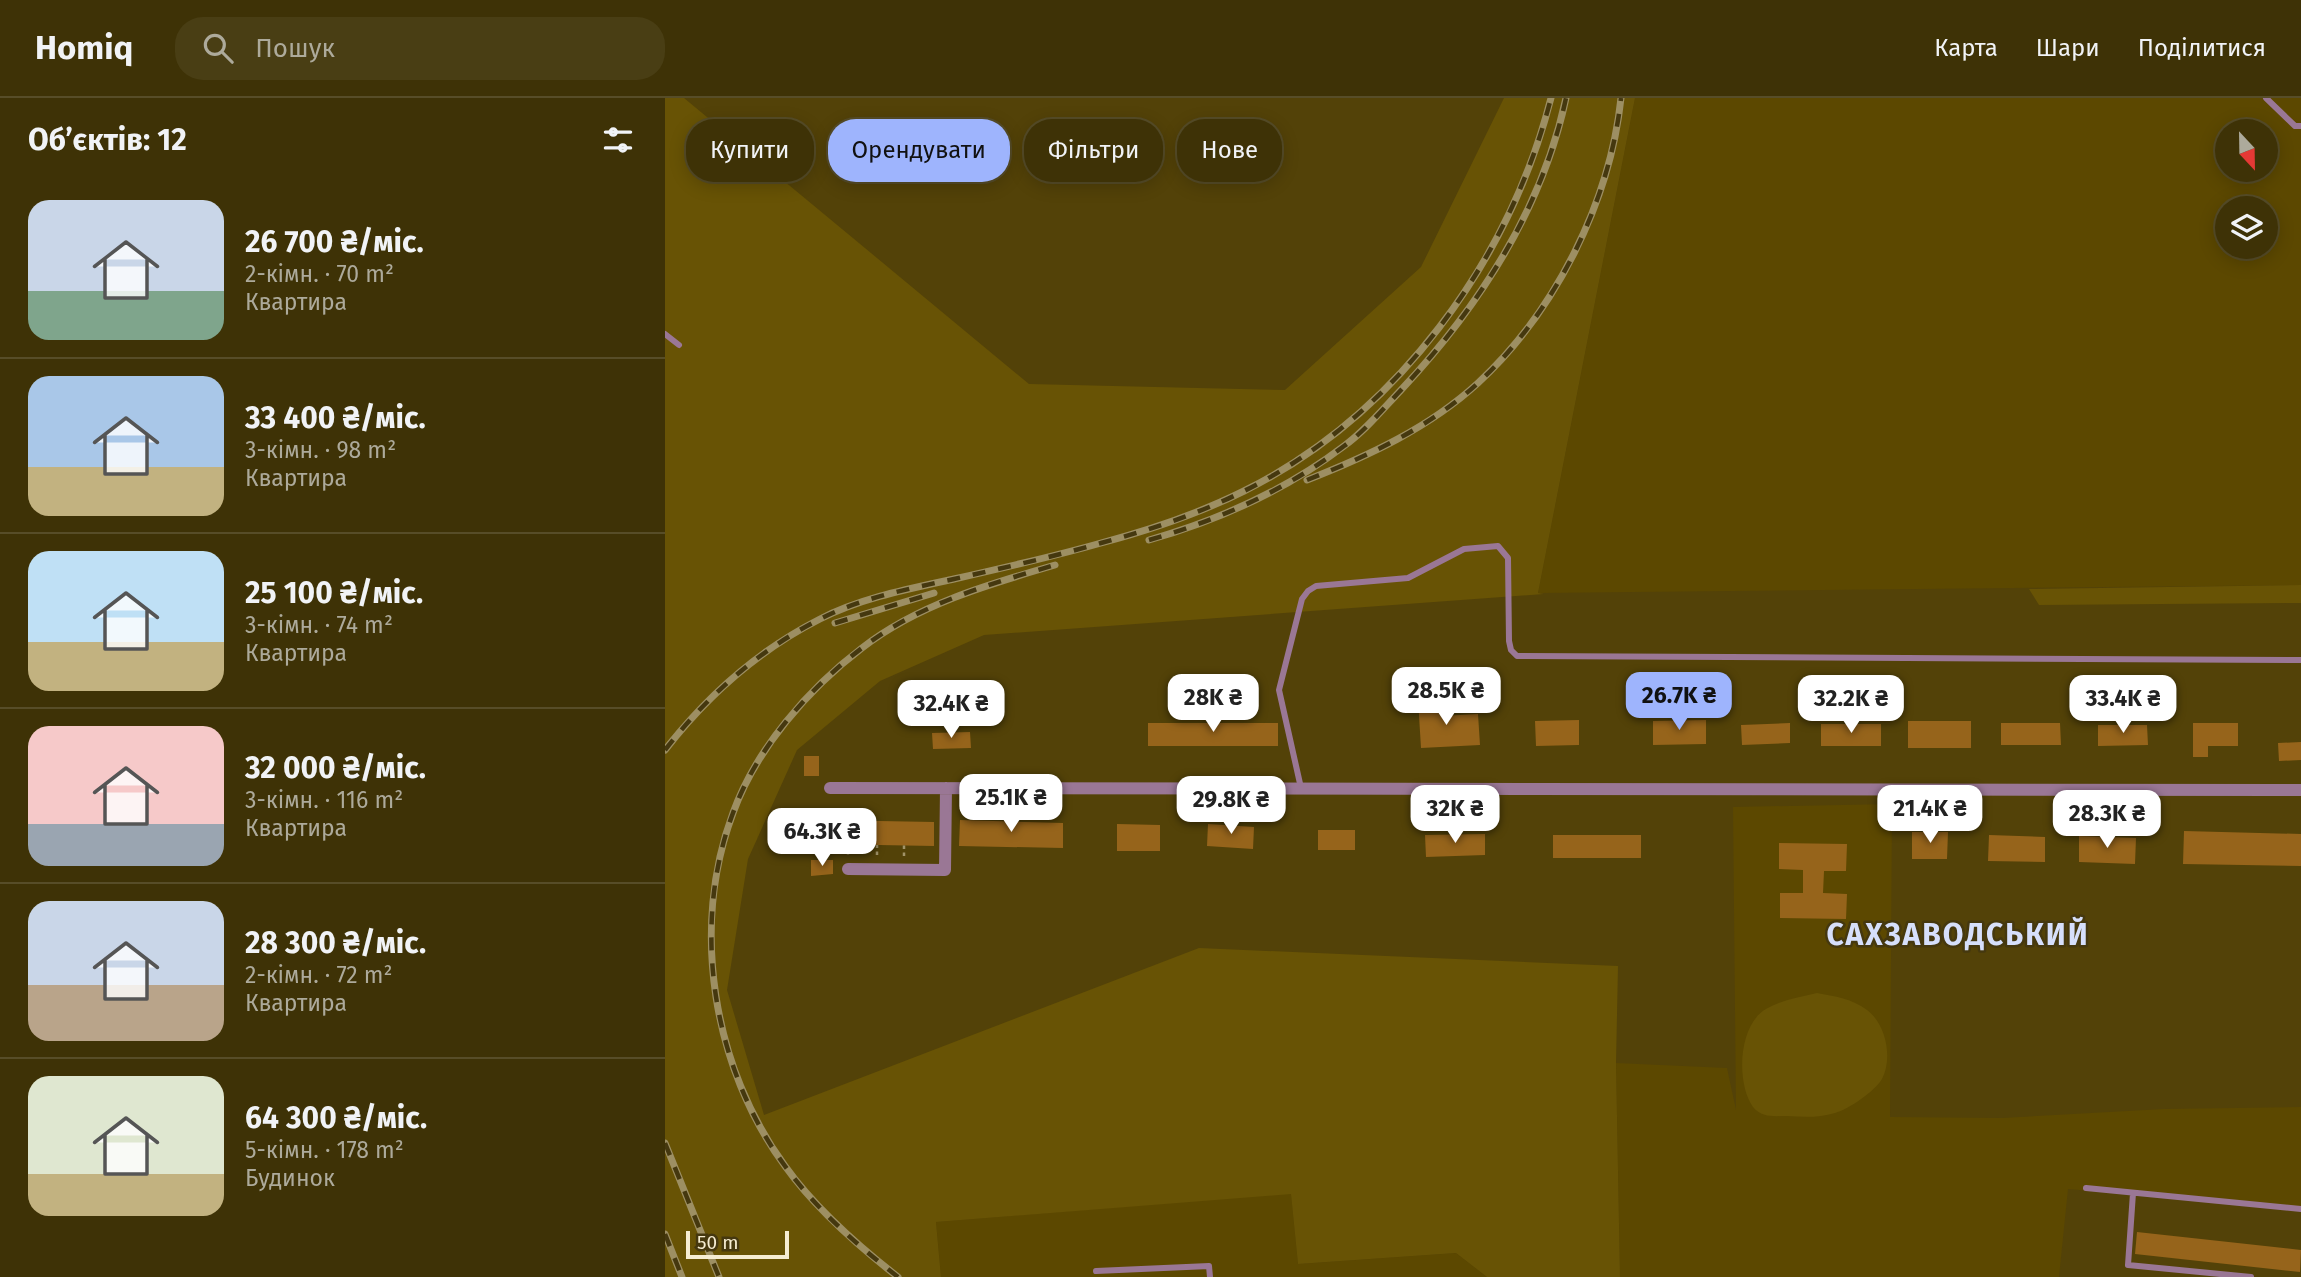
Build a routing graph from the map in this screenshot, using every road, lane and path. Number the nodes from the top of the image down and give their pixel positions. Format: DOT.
graph roads {
  1 [pos="2266,98"];
  2 [pos="2301,126"];
  3 [pos="665,334"];
  4 [pos="679,345"];
  5 [pos="2301,660"];
  6 [pos="946,788"];
  7 [pos="1301,788"];
  8 [pos="830,789"];
  9 [pos="2301,790"];
  10 [pos="848,869"];
  11 [pos="2086,1188"];
  12 [pos="2133,1193"];
  13 [pos="2301,1209"];
  14 [pos="1096,1271"];
  15 [pos="1210,1277"];
  16 [pos="2251,1277"];
  1 -- 2 [label="lane"];
  3 -- 4 [label="lane"];
  5 -- 7 [label="lane"];
  6 -- 7 [label="street"];
  6 -- 8 [label="street"];
  6 -- 10 [label="street"];
  7 -- 9 [label="street"];
  11 -- 12 [label="lane"];
  12 -- 13 [label="lane"];
  12 -- 16 [label="lane"];
  14 -- 15 [label="lane"];
}
